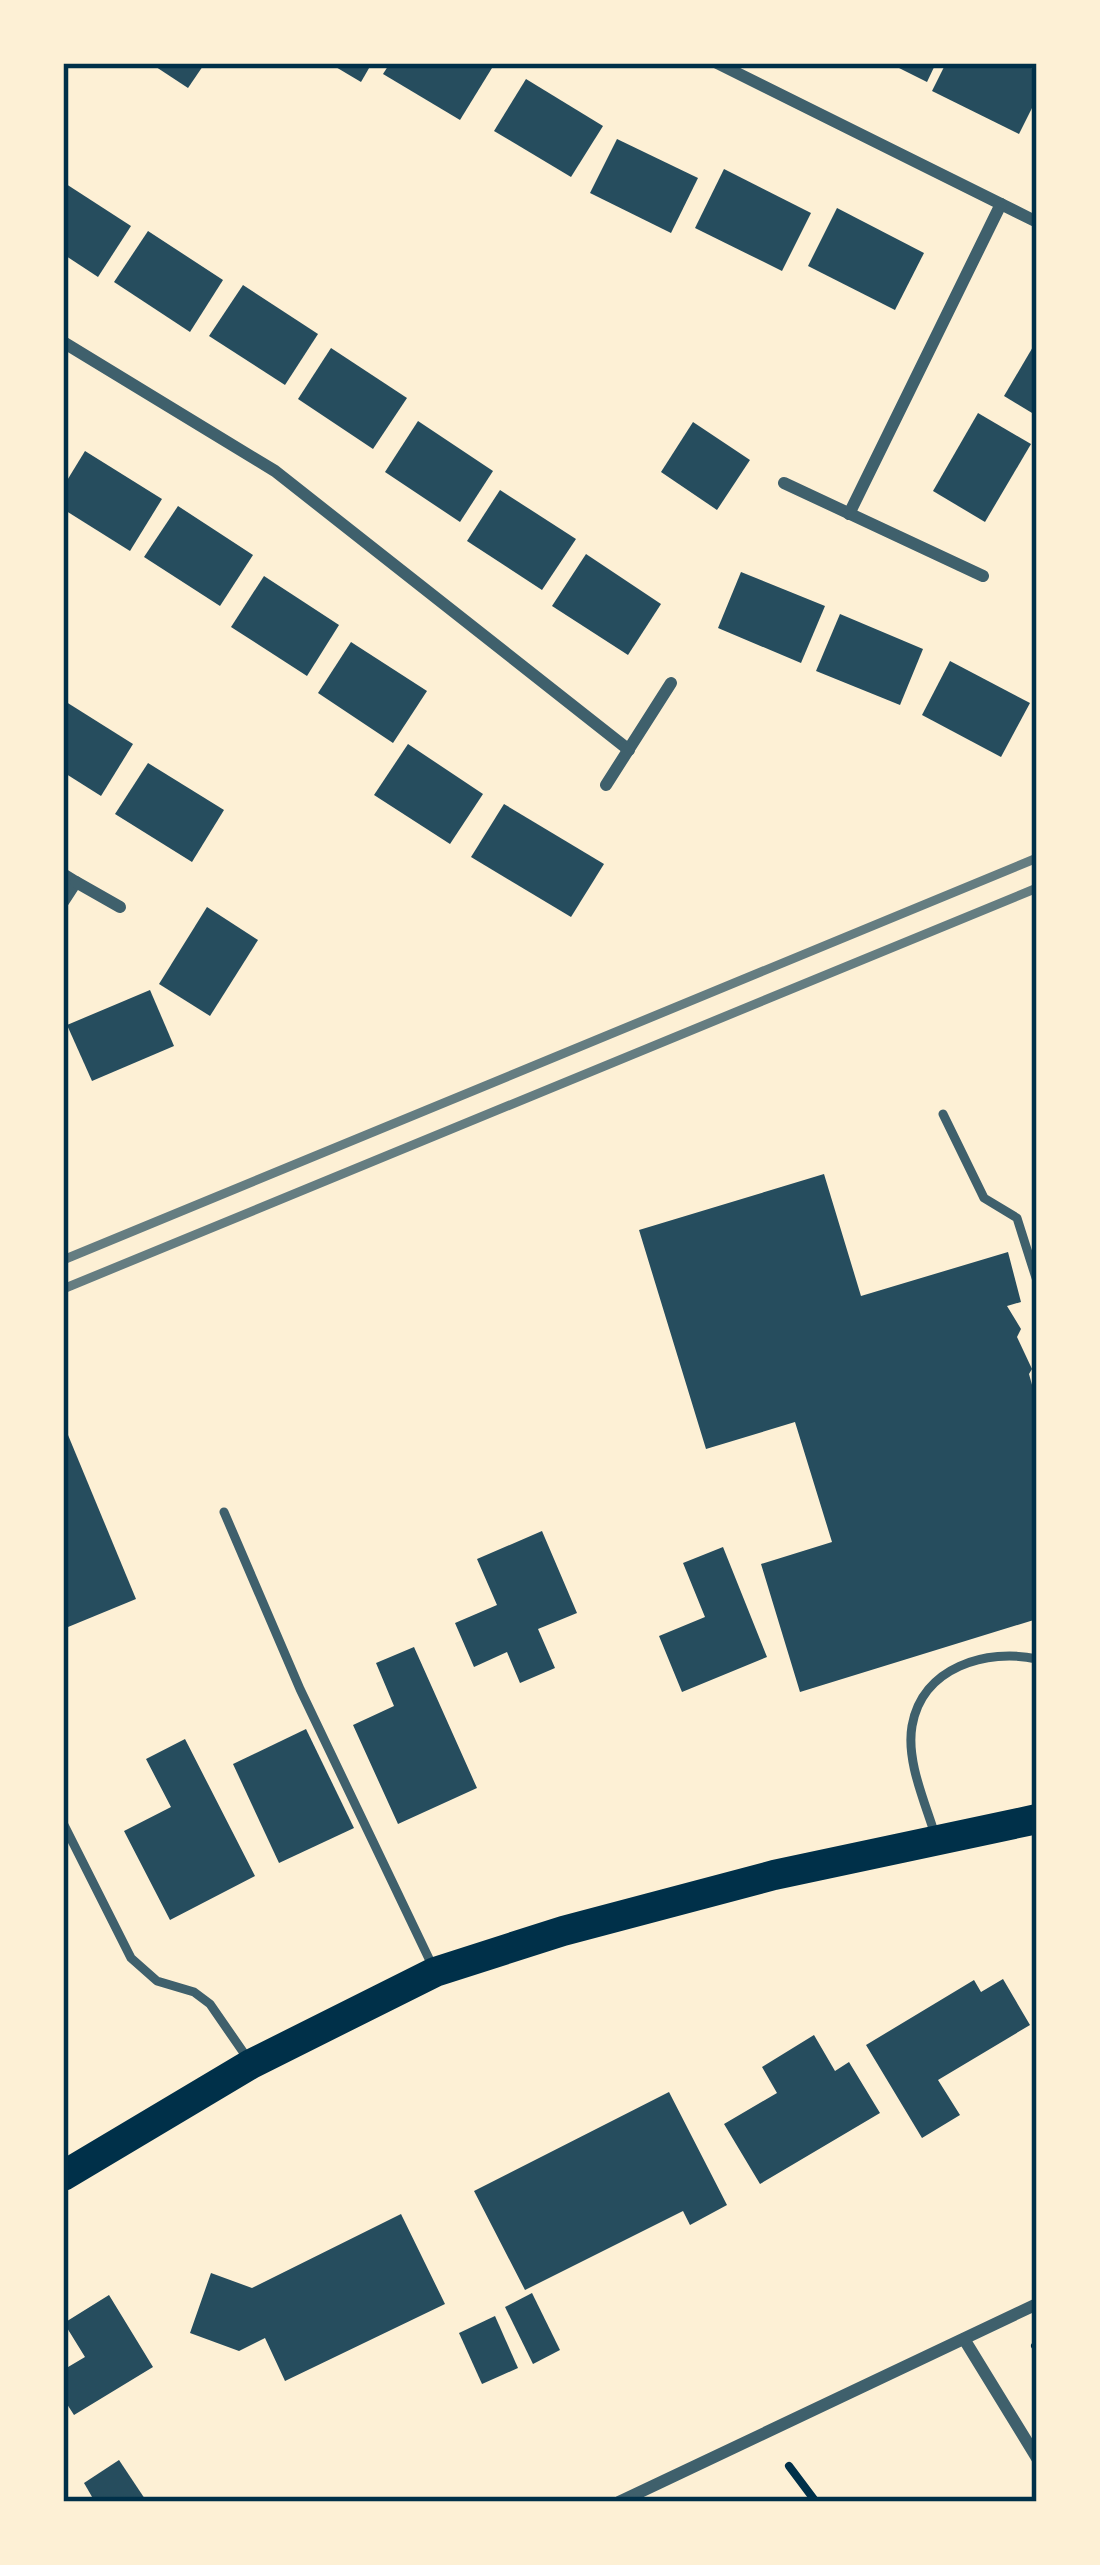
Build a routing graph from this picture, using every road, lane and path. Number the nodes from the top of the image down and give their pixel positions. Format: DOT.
graph roads {
  1 [pos="717,63"];
  2 [pos="1001,204"];
  3 [pos="1037,223"];
  4 [pos="63,342"];
  5 [pos="784,483"];
  6 [pos="849,514"];
  7 [pos="982,576"];
  8 [pos="671,683"];
  9 [pos="628,750"];
  10 [pos="606,785"];
  11 [pos="69,878"];
  12 [pos="63,902"];
  13 [pos="120,907"];
  14 [pos="944,1114"];
  15 [pos="1037,1281"];
  16 [pos="224,1512"];
  17 [pos="1037,1659"];
  18 [pos="1037,1819"];
  19 [pos="63,1823"];
  20 [pos="936,1840"];
  21 [pos="435,1972"];
  22 [pos="251,2064"];
  23 [pos="63,2176"];
  24 [pos="1037,2304"];
  25 [pos="964,2339"];
  26 [pos="1037,2458"];
  27 [pos="789,2466"];
  28 [pos="619,2502"];
  29 [pos="816,2502"];
  1 -- 2 [label="street"];
  2 -- 3 [label="street"];
  2 -- 6 [label="street"];
  4 -- 9 [label="street"];
  5 -- 6 [label="street"];
  6 -- 7 [label="street"];
  8 -- 9 [label="street"];
  9 -- 10 [label="street"];
  11 -- 12 [label="street"];
  11 -- 13 [label="street"];
  14 -- 15 [label="lane"];
  16 -- 21 [label="lane"];
  17 -- 20 [label="lane"];
  18 -- 20 [label="main road"];
  19 -- 22 [label="lane"];
  20 -- 21 [label="main road"];
  21 -- 22 [label="main road"];
  22 -- 23 [label="main road"];
  24 -- 25 [label="street"];
  25 -- 26 [label="street"];
  25 -- 28 [label="street"];
  27 -- 29 [label="path"];
}
